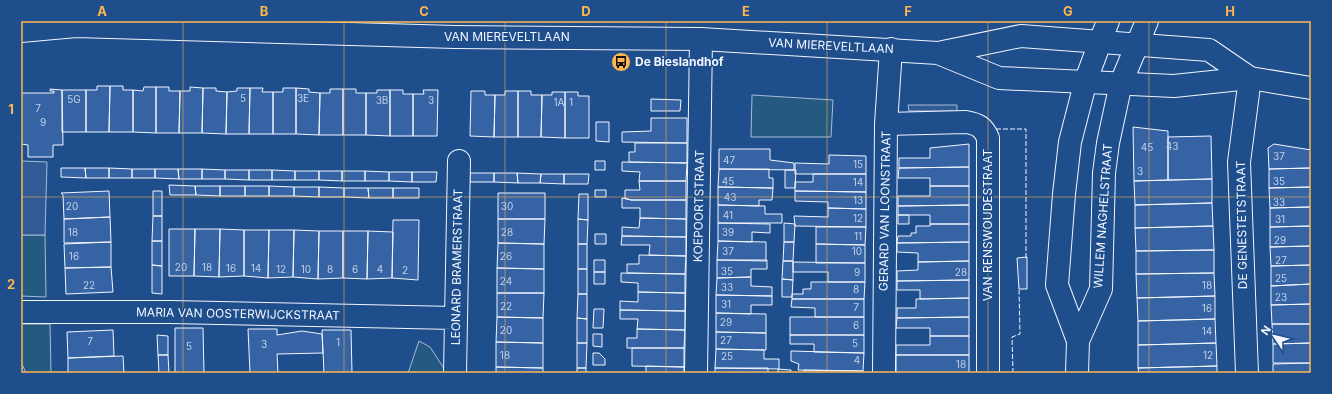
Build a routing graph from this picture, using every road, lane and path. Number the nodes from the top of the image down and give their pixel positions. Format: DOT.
graph roads {
  1 [pos="46,21"];
  2 [pos="1108,21"];
  3 [pos="1147,21"];
  4 [pos="76,26"];
  5 [pos="21,31"];
  6 [pos="702,39"];
  7 [pos="1099,41"];
  8 [pos="1137,44"];
  9 [pos="891,49"];
  10 [pos="938,53"];
  11 [pos="1250,78"];
  12 [pos="1086,80"];
  13 [pos="1121,83"];
  14 [pos="1311,88"];
  15 [pos="886,124"];
  16 [pos="459,161"];
  17 [pos="21,312"];
  18 [pos="455,318"];
  19 [pos="1078,341"];
  20 [pos="455,373"];
  21 [pos="696,373"];
  22 [pos="884,373"];
  23 [pos="988,373"];
  24 [pos="1077,373"];
  25 [pos="1246,373"];
  1 -- 4 [label="street, VAN MIEREVELTLAAN"];
  2 -- 7 [label="street, WILLEM NAGHELSTRAAT"];
  3 -- 8 [label="street, WILLEM NAGHELSTRAAT"];
  4 -- 5 [label="street, VAN MIEREVELTLAAN"];
  4 -- 6 [label="street, VAN MIEREVELTLAAN"];
  6 -- 9 [label="street, VAN MIEREVELTLAAN"];
  6 -- 21 [label="street, KOEPOORTSTRAAT"];
  7 -- 8 [label="street"];
  7 -- 10 [label="street"];
  7 -- 12 [label="street, WILLEM NAGHELSTRAAT"];
  8 -- 11 [label="street"];
  8 -- 13 [label="street, WILLEM NAGHELSTRAAT"];
  9 -- 10 [label="street, VAN MIEREVELTLAAN"];
  9 -- 15 [label="street, GERARD VAN LOONSTRAAT"];
  10 -- 12 [label="street"];
  11 -- 13 [label="street"];
  11 -- 14 [label="street"];
  11 -- 25 [label="street, DE GENESTETSTRAAT"];
  12 -- 13 [label="street"];
  12 -- 19 [label="street, WILLEM NAGHELSTRAAT"];
  13 -- 19 [label="street, WILLEM NAGHELSTRAAT"];
  15 -- 22 [label="street, GERARD VAN LOONSTRAAT"];
  15 -- 23 [label="street, VAN RENSWOUDESTRAAT"];
  16 -- 18 [label="street, LEONARD BRAMERSTRAAT"];
  17 -- 18 [label="street, MARIA VAN OOSTERWIJCKSTRAAT"];
  18 -- 20 [label="street, LEONARD BRAMERSTRAAT"];
  19 -- 24 [label="street, WILLEM NAGHELSTRAAT"];
}
